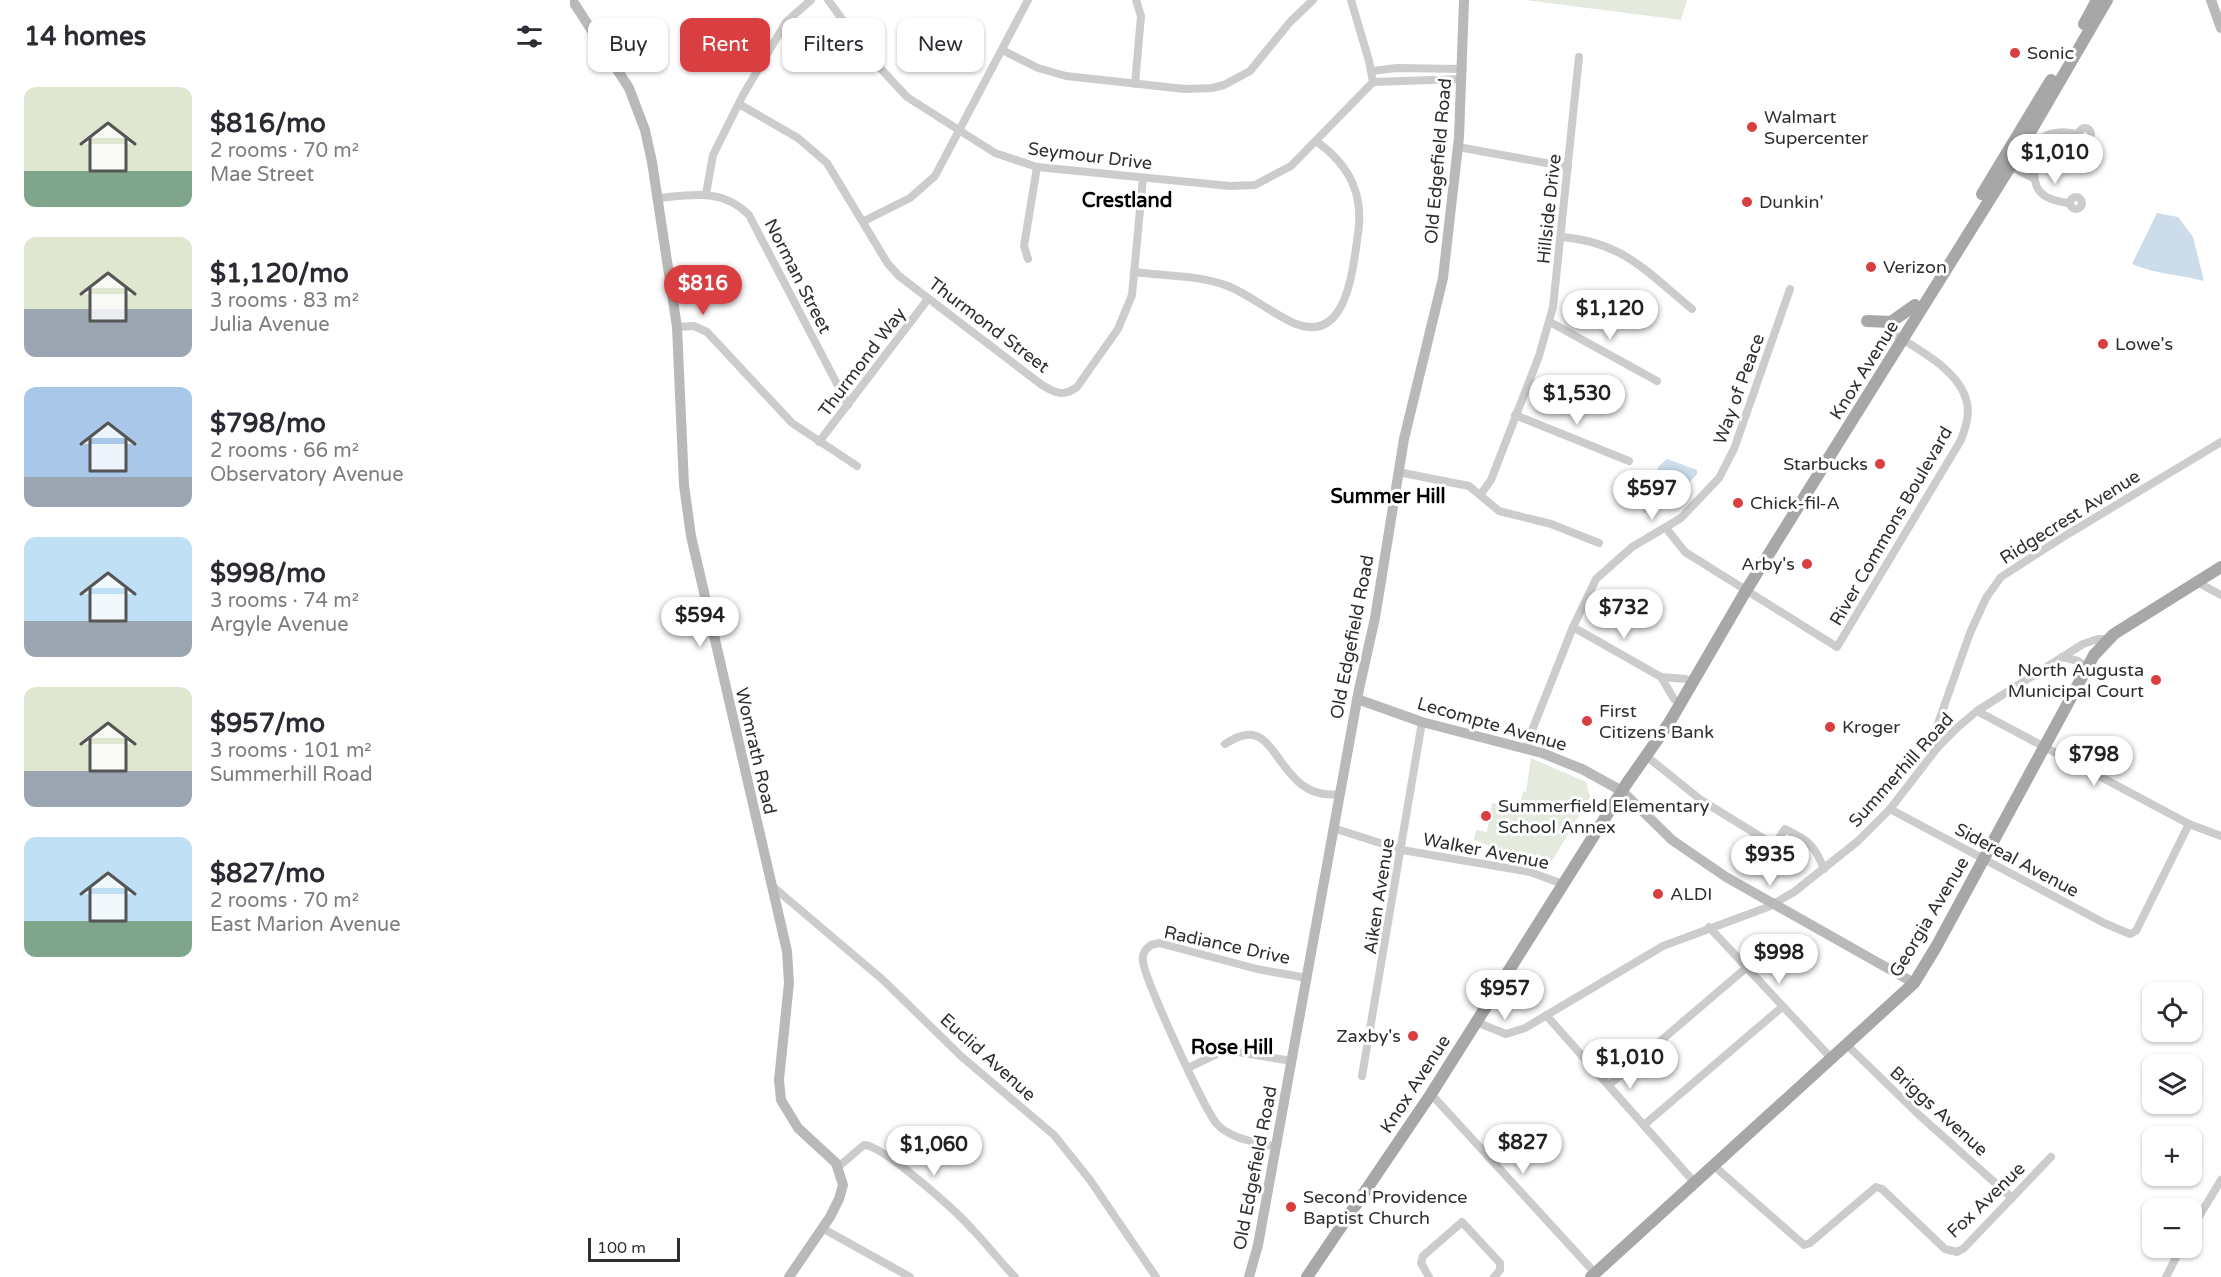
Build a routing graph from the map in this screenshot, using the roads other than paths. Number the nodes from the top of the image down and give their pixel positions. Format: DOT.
graph roads {
  1 [pos="572,0"];
  2 [pos="810,0"];
  3 [pos="828,0"];
  4 [pos="1028,0"];
  5 [pos="1136,0"];
  6 [pos="1313,0"];
  7 [pos="1351,0"];
  8 [pos="1464,0"];
  9 [pos="2097,0"];
  10 [pos="2107,0"];
  11 [pos="2211,0"];
  12 [pos="2221,28"];
  13 [pos="1002,50"];
  14 [pos="1579,57"];
  15 [pos="1372,71"];
  16 [pos="1463,74"];
  17 [pos="1373,82"];
  18 [pos="1134,84"];
  19 [pos="739,104"];
  20 [pos="959,132"];
  21 [pos="2079,134"];
  22 [pos="1316,141"];
  23 [pos="1458,147"];
  24 [pos="2008,161"];
  25 [pos="1037,167"];
  26 [pos="1568,167"];
  27 [pos="2033,174"];
  28 [pos="1143,178"];
  29 [pos="706,194"];
  30 [pos="658,198"];
  31 [pos="2070,204"];
  32 [pos="864,221"];
  33 [pos="1562,237"];
  34 [pos="1028,260"];
  35 [pos="1134,272"];
  36 [pos="1790,289"];
  37 [pos="928,299"];
  38 [pos="1915,305"];
  39 [pos="1692,309"];
  40 [pos="1867,321"];
  41 [pos="1550,322"];
  42 [pos="677,327"];
  43 [pos="1900,338"];
  44 [pos="1657,381"];
  45 [pos="848,405"];
  46 [pos="1515,415"];
  47 [pos="2221,441"];
  48 [pos="819,442"];
  49 [pos="1629,461"];
  50 [pos="857,466"];
  51 [pos="1398,472"];
  52 [pos="1481,494"];
  53 [pos="1666,528"];
  54 [pos="1599,543"];
  55 [pos="2221,567"];
  56 [pos="2197,582"];
  57 [pos="1744,587"];
  58 [pos="2221,595"];
  59 [pos="1573,627"];
  60 [pos="2109,639"];
  61 [pos="2062,657"];
  62 [pos="2086,668"];
  63 [pos="1661,677"];
  64 [pos="1686,679"];
  65 [pos="1358,699"];
  66 [pos="1674,699"];
  67 [pos="1977,711"];
  68 [pos="1422,722"];
  69 [pos="1225,744"];
  70 [pos="2044,745"];
  71 [pos="1938,747"];
  72 [pos="1528,749"];
  73 [pos="1645,755"];
  74 [pos="1622,791"];
  75 [pos="1340,794"];
  76 [pos="1890,809"];
  77 [pos="2189,824"];
  78 [pos="1333,828"];
  79 [pos="2221,836"];
  80 [pos="1402,850"];
  81 [pos="1984,861"];
  82 [pos="1824,869"];
  83 [pos="1563,884"];
  84 [pos="771,885"];
  85 [pos="1772,904"];
  86 [pos="1709,927"];
  87 [pos="1746,968"];
  88 [pos="1306,978"];
  89 [pos="1914,983"];
  90 [pos="1782,1007"];
  91 [pos="1546,1015"];
  92 [pos="1476,1022"];
  93 [pos="1847,1045"];
  94 [pos="1832,1059"];
  95 [pos="1292,1061"];
  96 [pos="1188,1068"];
  97 [pos="1362,1076"];
  98 [pos="1609,1085"];
  99 [pos="1431,1094"];
  100 [pos="1644,1125"];
  101 [pos="1276,1147"];
  102 [pos="2051,1157"];
  103 [pos="1714,1166"];
  104 [pos="838,1167"];
  105 [pos="2221,1180"];
  106 [pos="1695,1183"];
  107 [pos="2012,1198"];
  108 [pos="2202,1211"];
  109 [pos="822,1228"];
  110 [pos="2176,1258"];
  111 [pos="1593,1275"];
  112 [pos="789,1277"];
  113 [pos="910,1277"];
  114 [pos="1015,1277"];
  115 [pos="1156,1277"];
  116 [pos="1250,1277"];
  117 [pos="1307,1277"];
  118 [pos="1429,1277"];
  119 [pos="1494,1277"];
  120 [pos="2166,1277"];
  1 -- 30 [label="street, Womrath Road"];
  2 -- 19 [label="street"];
  3 -- 20 [label="street, Seymour Drive"];
  4 -- 13 [label="street"];
  5 -- 18 [label="street"];
  6 -- 18 [label="street"];
  7 -- 15 [label="street"];
  8 -- 16 [label="street, Old Edgefield Road"];
  9 -- 24 [label="main road, Knox Avenue"];
  10 -- 24 [label="main road, Knox Avenue"];
  11 -- 12 [label="street"];
  13 -- 18 [label="street"];
  13 -- 20 [label="street"];
  14 -- 26 [label="street, Hillside Drive"];
  15 -- 16 [label="street"];
  15 -- 17 [label="street"];
  16 -- 17 [label="street"];
  16 -- 23 [label="street, Old Edgefield Road"];
  17 -- 22 [label="street, Seymour Drive"];
  19 -- 29 [label="street"];
  19 -- 32 [label="street, Thurmond Street"];
  20 -- 25 [label="street, Seymour Drive"];
  20 -- 32 [label="street"];
  21 -- 27 [label="street"];
  22 -- 28 [label="street, Seymour Drive"];
  22 -- 35 [label="street"];
  23 -- 26 [label="street"];
  23 -- 51 [label="street, Old Edgefield Road"];
  24 -- 27 [label="street"];
  24 -- 38 [label="main road, Knox Avenue"];
  24 -- 43 [label="main road, Knox Avenue"];
  25 -- 28 [label="street, Seymour Drive"];
  25 -- 34 [label="street"];
  26 -- 33 [label="street, Hillside Drive"];
  27 -- 31 [label="street"];
  28 -- 35 [label="street, Thurmond Street"];
  29 -- 30 [label="street, Norman Street"];
  29 -- 45 [label="street, Norman Street"];
  30 -- 42 [label="street, Womrath Road"];
  32 -- 37 [label="street, Thurmond Street"];
  33 -- 39 [label="street"];
  33 -- 41 [label="street, Hillside Drive"];
  35 -- 37 [label="street, Thurmond Street"];
  36 -- 53 [label="street, Way of Peace"];
  37 -- 45 [label="street, Thurmond Way"];
  38 -- 40 [label="main road"];
  38 -- 43 [label="main road, Knox Avenue"];
  41 -- 44 [label="street"];
  41 -- 46 [label="street, Hillside Drive"];
  42 -- 48 [label="street"];
  42 -- 84 [label="street, Womrath Road"];
  43 -- 57 [label="main road, Knox Avenue"];
  43 -- 57 [label="street, River Commons Boulevard"];
  45 -- 48 [label="street, Thurmond Way"];
  46 -- 49 [label="street"];
  46 -- 52 [label="street, Hillside Drive"];
  47 -- 71 [label="street, Ridgecrest Avenue"];
  48 -- 50 [label="street"];
  51 -- 52 [label="street"];
  51 -- 65 [label="street, Old Edgefield Road"];
  52 -- 54 [label="street"];
  53 -- 57 [label="street"];
  53 -- 59 [label="street, Way of Peace"];
  55 -- 56 [label="main road, Georgia Avenue"];
  56 -- 58 [label="street"];
  56 -- 60 [label="main road, Georgia Avenue"];
  57 -- 64 [label="main road, Knox Avenue"];
  57 -- 73 [label="main road, Knox Avenue"];
  59 -- 63 [label="street"];
  59 -- 72 [label="street, Way of Peace"];
  60 -- 61 [label="street, Summerhill Road"];
  60 -- 62 [label="main road, Georgia Avenue"];
  61 -- 62 [label="street"];
  61 -- 67 [label="street, Summerhill Road"];
  62 -- 70 [label="main road, Georgia Avenue"];
  63 -- 64 [label="street"];
  63 -- 66 [label="street"];
  64 -- 66 [label="main road, Knox Avenue"];
  65 -- 68 [label="street, Lecompte Avenue"];
  65 -- 75 [label="street, Old Edgefield Road"];
  66 -- 73 [label="main road, Knox Avenue"];
  67 -- 70 [label="street"];
  67 -- 71 [label="street, Summerhill Road"];
  68 -- 72 [label="street, Lecompte Avenue"];
  68 -- 80 [label="street, Aiken Avenue"];
  69 -- 75 [label="street"];
  70 -- 77 [label="street"];
  70 -- 81 [label="main road, Georgia Avenue"];
  71 -- 76 [label="street, Summerhill Road"];
  72 -- 74 [label="street, Lecompte Avenue"];
  73 -- 74 [label="main road, Knox Avenue"];
  73 -- 82 [label="street"];
  74 -- 83 [label="main road, Knox Avenue"];
  74 -- 85 [label="street, Lecompte Avenue"];
  75 -- 78 [label="street, Old Edgefield Road"];
  76 -- 81 [label="street, Sidereal Avenue"];
  76 -- 82 [label="street, Summerhill Road"];
  77 -- 79 [label="street"];
  77 -- 81 [label="street, Sidereal Avenue"];
  78 -- 80 [label="street, Walker Avenue"];
  78 -- 88 [label="street, Old Edgefield Road"];
  80 -- 83 [label="street, Walker Avenue"];
  80 -- 97 [label="street, Aiken Avenue"];
  81 -- 89 [label="main road, Georgia Avenue"];
  82 -- 85 [label="street, Summerhill Road"];
  83 -- 92 [label="main road, Knox Avenue"];
  84 -- 104 [label="street, Womrath Road"];
  84 -- 115 [label="street, Euclid Avenue"];
  85 -- 86 [label="street, Summerhill Road"];
  85 -- 89 [label="street, Lecompte Avenue"];
  86 -- 87 [label="street"];
  86 -- 91 [label="street, Summerhill Road"];
  87 -- 90 [label="street"];
  87 -- 98 [label="street"];
  88 -- 95 [label="street, Old Edgefield Road"];
  88 -- 96 [label="street, Radiance Drive"];
  89 -- 93 [label="main road, Georgia Avenue"];
  90 -- 94 [label="street"];
  90 -- 100 [label="street"];
  91 -- 92 [label="street, Summerhill Road"];
  91 -- 98 [label="street"];
  92 -- 99 [label="main road, Knox Avenue"];
  93 -- 94 [label="main road, Georgia Avenue"];
  93 -- 107 [label="street, Briggs Avenue"];
  94 -- 103 [label="main road, Georgia Avenue"];
  95 -- 96 [label="street"];
  95 -- 101 [label="street, Old Edgefield Road"];
  96 -- 101 [label="street, Radiance Drive"];
  98 -- 100 [label="street"];
  99 -- 111 [label="street"];
  99 -- 117 [label="main road, Knox Avenue"];
  100 -- 106 [label="street"];
  101 -- 116 [label="street, Old Edgefield Road"];
  102 -- 107 [label="street, Fox Avenue"];
  103 -- 106 [label="main road, Georgia Avenue"];
  103 -- 107 [label="street, Fox Avenue"];
  104 -- 109 [label="street"];
  104 -- 114 [label="street"];
  105 -- 108 [label="street"];
  106 -- 111 [label="main road, Georgia Avenue"];
  109 -- 112 [label="street"];
  109 -- 113 [label="street"];
  110 -- 120 [label="street"];
  118 -- 119 [label="street"];
}
